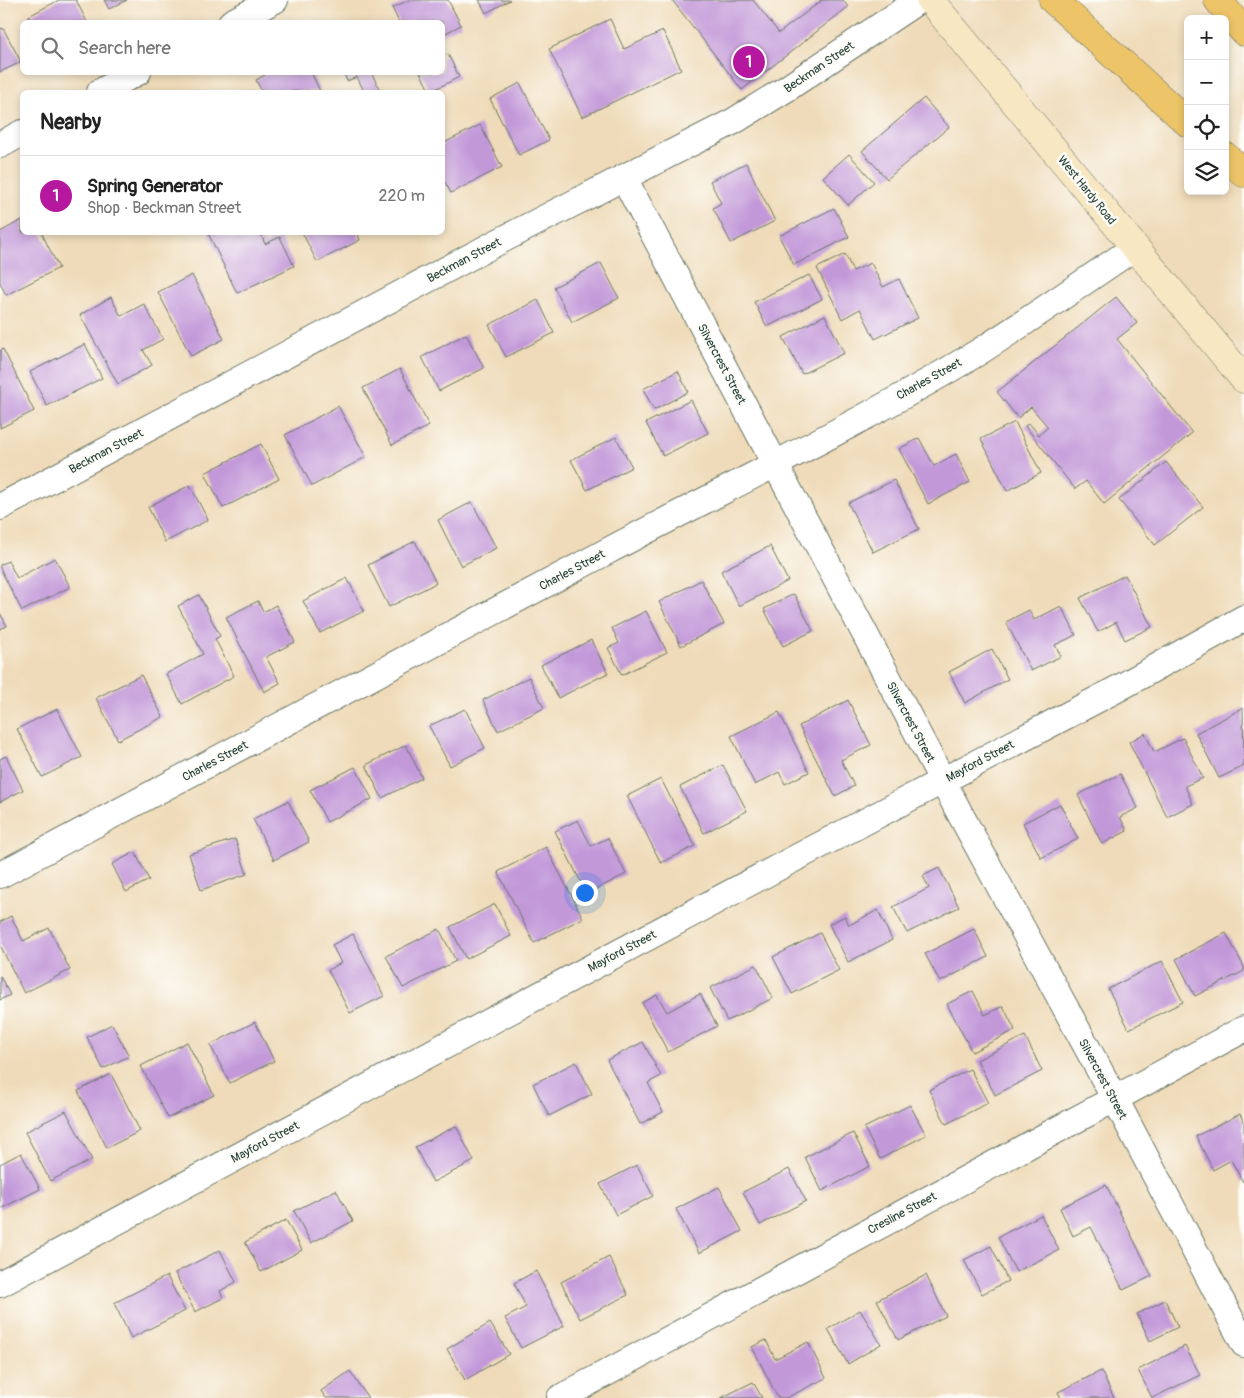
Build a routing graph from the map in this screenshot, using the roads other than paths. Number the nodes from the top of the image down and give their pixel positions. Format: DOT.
graph roads {
  1 [pos="275,0"];
  2 [pos="919,0"];
  3 [pos="930,0"];
  4 [pos="1053,0"];
  5 [pos="1218,0"];
  6 [pos="236,20"];
  7 [pos="1244,32"];
  8 [pos="132,75"];
  9 [pos="104,90"];
  10 [pos="1184,118"];
  11 [pos="20,134"];
  12 [pos="0,145"];
  13 [pos="1229,160"];
  14 [pos="1244,173"];
  15 [pos="624,178"];
  16 [pos="1134,248"];
  17 [pos="1244,379"];
  18 [pos="775,465"];
  19 [pos="0,507"];
  20 [pos="1244,618"];
  21 [pos="942,781"];
  22 [pos="0,875"];
  23 [pos="1244,1030"];
  24 [pos="1114,1099"];
  25 [pos="0,1284"];
  26 [pos="1244,1344"];
  27 [pos="560,1398"];
  1 -- 6 [label="street"];
  2 -- 15 [label="street, Beckman Street"];
  3 -- 16 [label="main road, West Hardy Road"];
  4 -- 10 [label="highway"];
  5 -- 7 [label="highway"];
  8 -- 9 [label="street"];
  11 -- 12 [label="street"];
  13 -- 14 [label="highway"];
  15 -- 18 [label="street, Silvercrest Street"];
  15 -- 19 [label="street, Beckman Street"];
  16 -- 17 [label="main road, West Hardy Road"];
  16 -- 18 [label="street, Charles Street"];
  18 -- 21 [label="street, Silvercrest Street"];
  18 -- 22 [label="street, Charles Street"];
  20 -- 21 [label="street, Mayford Street"];
  21 -- 24 [label="street, Silvercrest Street"];
  21 -- 25 [label="street, Mayford Street"];
  23 -- 24 [label="street, Cresline Street"];
  24 -- 26 [label="street, Silvercrest Street"];
  24 -- 27 [label="street, Cresline Street"];
}
